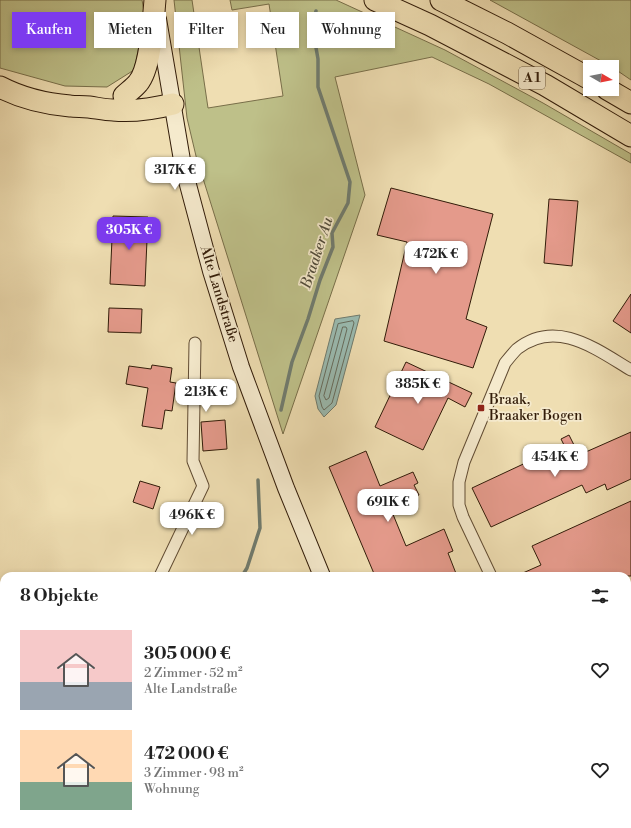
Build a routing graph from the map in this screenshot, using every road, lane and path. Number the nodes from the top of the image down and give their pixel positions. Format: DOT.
graph roads {
  1 [pos="155,0"];
  2 [pos="375,0"];
  3 [pos="441,0"];
  4 [pos="467,0"];
  5 [pos="507,33"];
  6 [pos="583,75"];
  7 [pos="0,87"];
  8 [pos="124,96"];
  9 [pos="619,96"];
  10 [pos="631,103"];
  11 [pos="173,104"];
  12 [pos="88,107"];
  13 [pos="631,136"];
  14 [pos="195,343"];
  15 [pos="631,370"];
  16 [pos="162,572"];
  17 [pos="320,572"];
  18 [pos="489,572"];
  1 -- 8 [label="highway"];
  1 -- 11 [label="main road, Alte Landstraße"];
  2 -- 13 [label="highway, A 1"];
  3 -- 5 [label="highway, A 1"];
  4 -- 5 [label="highway"];
  5 -- 6 [label="highway, A 1"];
  7 -- 12 [label="highway"];
  8 -- 11 [label="highway"];
  8 -- 12 [label="highway"];
  9 -- 10 [label="highway"];
  11 -- 12 [label="highway"];
  11 -- 17 [label="main road, Alte Landstraße"];
  14 -- 16 [label="street"];
  15 -- 18 [label="street"];
}
